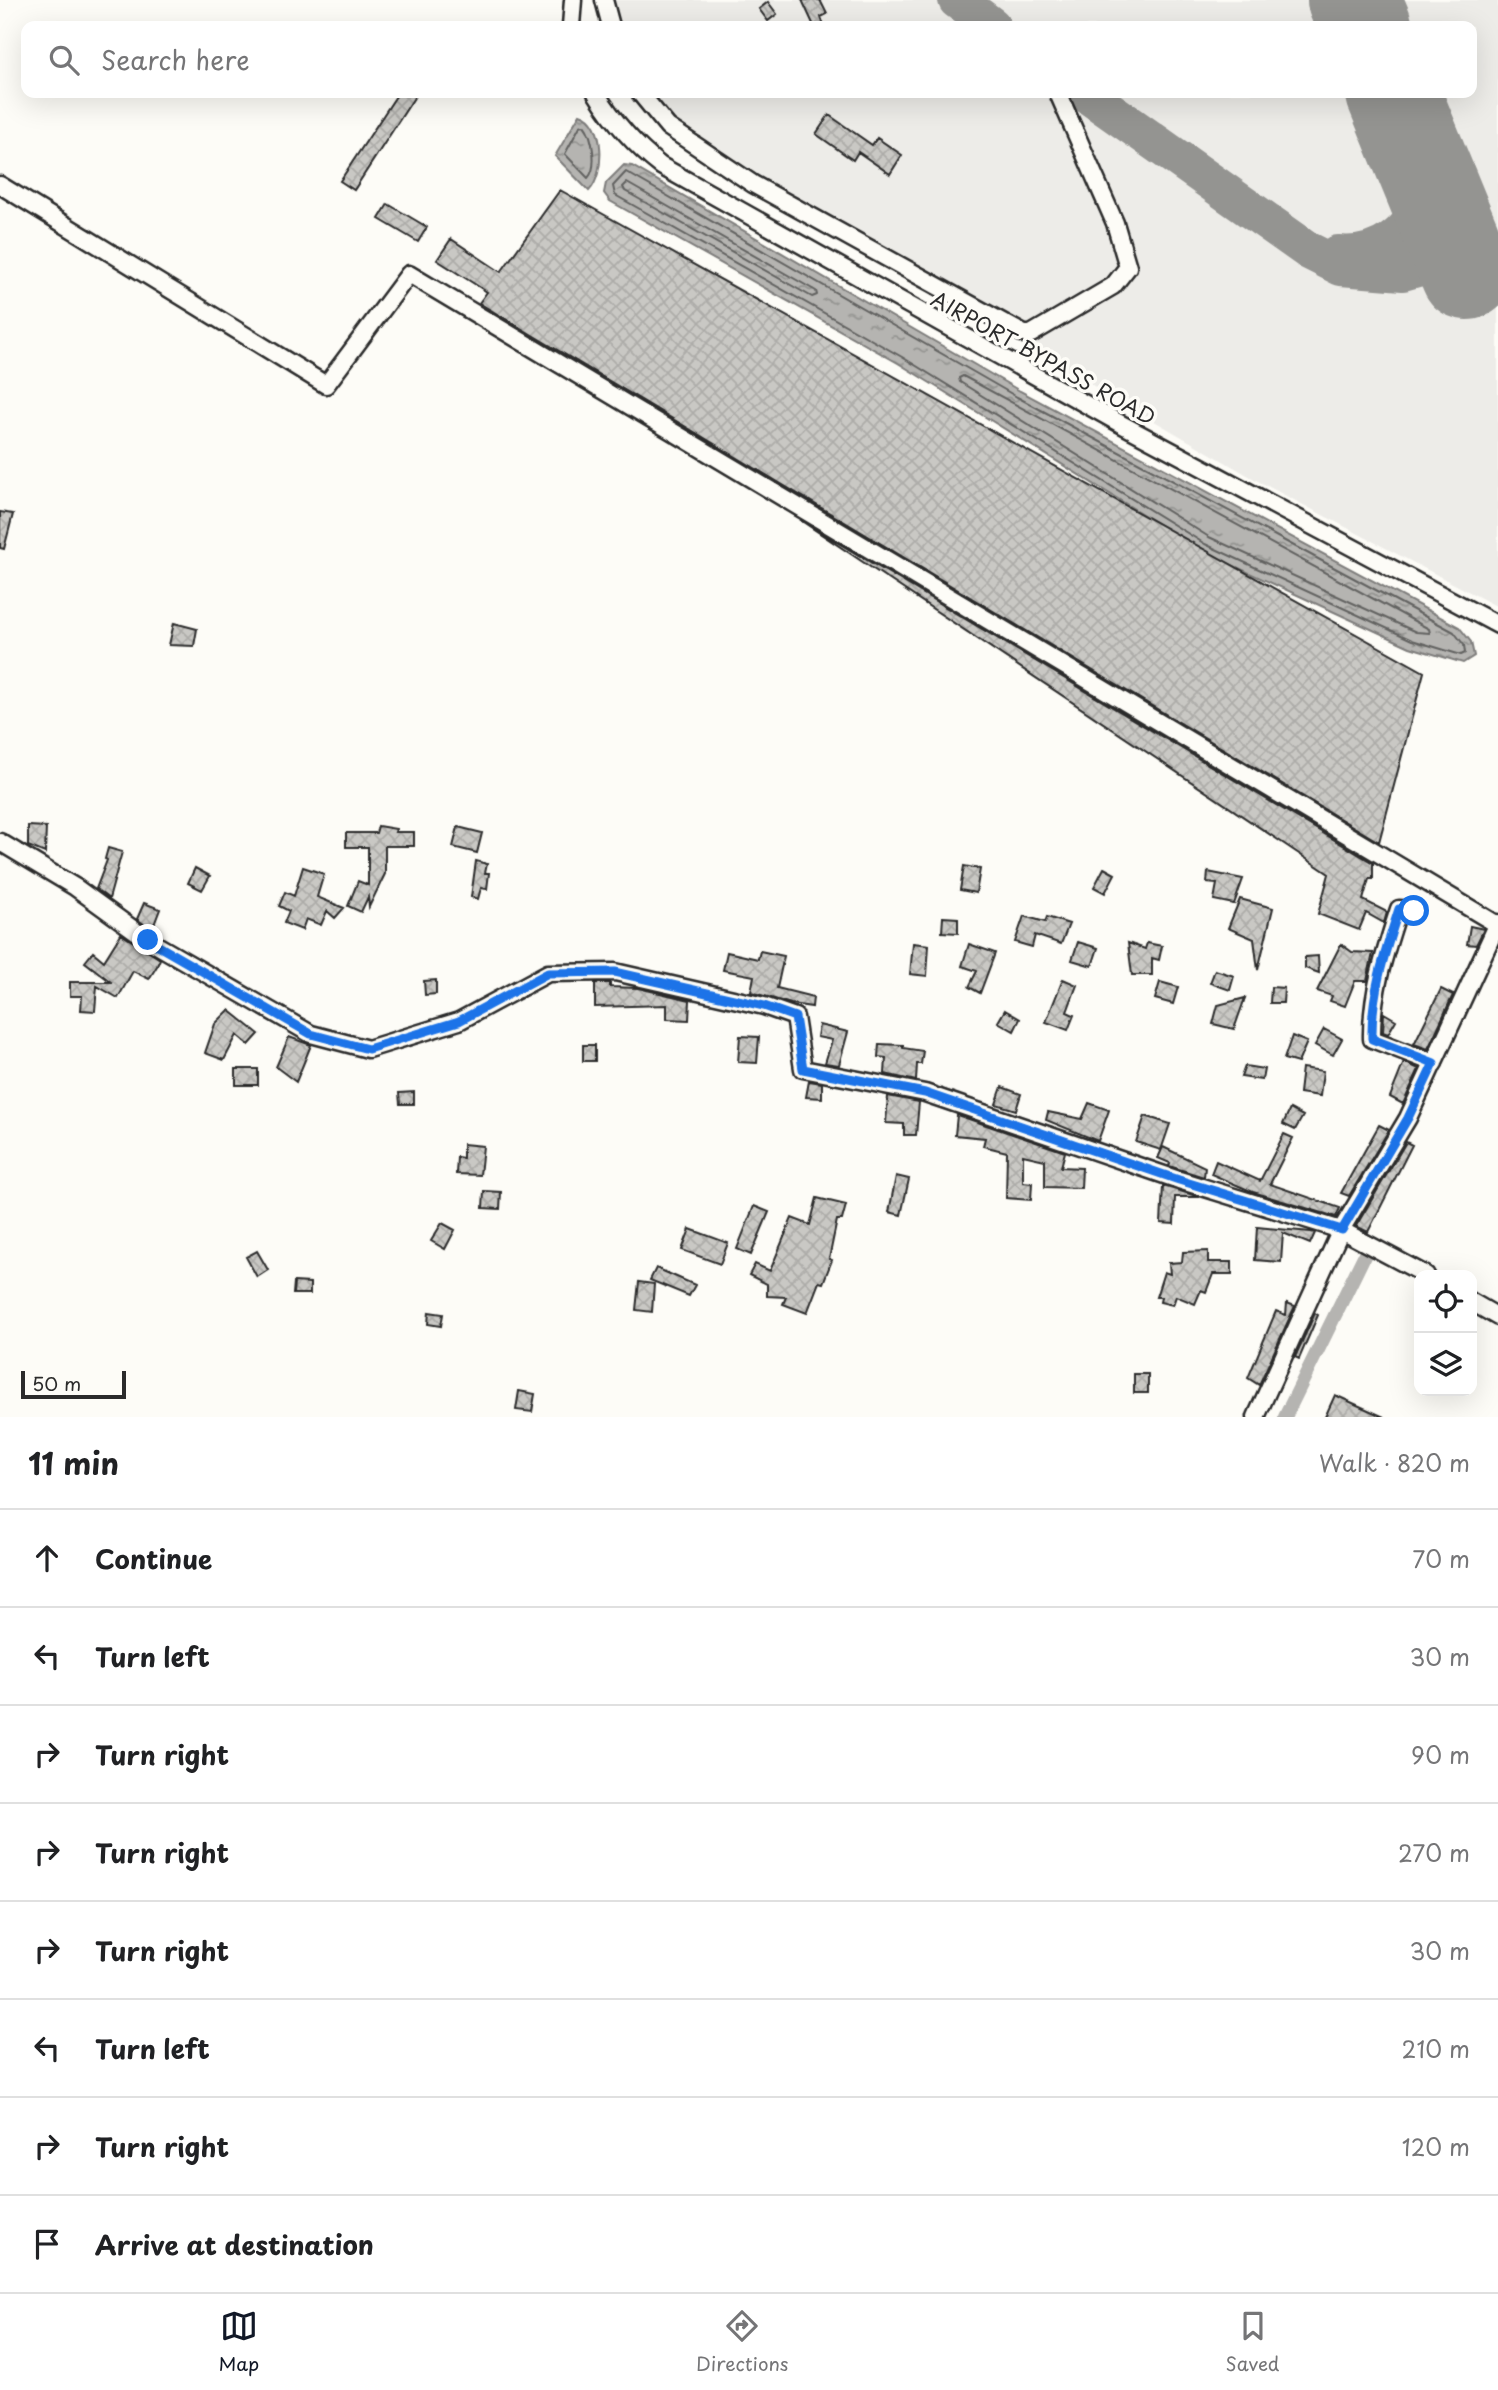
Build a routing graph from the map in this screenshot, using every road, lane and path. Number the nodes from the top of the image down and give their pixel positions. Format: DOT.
graph roads {
  1 [pos="573,0"];
  2 [pos="604,0"];
  3 [pos="571,21"];
  4 [pos="610,21"];
  5 [pos="599,98"];
  6 [pos="644,98"];
  7 [pos="1060,98"];
  8 [pos="0,185"];
  9 [pos="1496,623"];
  10 [pos="0,842"];
  11 [pos="1414,911"];
  12 [pos="1498,924"];
  13 [pos="1434,1063"];
  14 [pos="1342,1230"];
  15 [pos="1417,1270"];
  16 [pos="1477,1305"];
  17 [pos="1498,1317"];
  18 [pos="1256,1417"];
  1 -- 3 [label="street"];
  2 -- 4 [label="street"];
  5 -- 9 [label="street, AIRPORT BYPASS ROAD"];
  6 -- 7 [label="street"];
  8 -- 12 [label="street"];
  10 -- 14 [label="street"];
  11 -- 13 [label="street"];
  12 -- 13 [label="street"];
  13 -- 14 [label="street"];
  14 -- 15 [label="street"];
  14 -- 18 [label="street"];
  16 -- 17 [label="street"];
}
